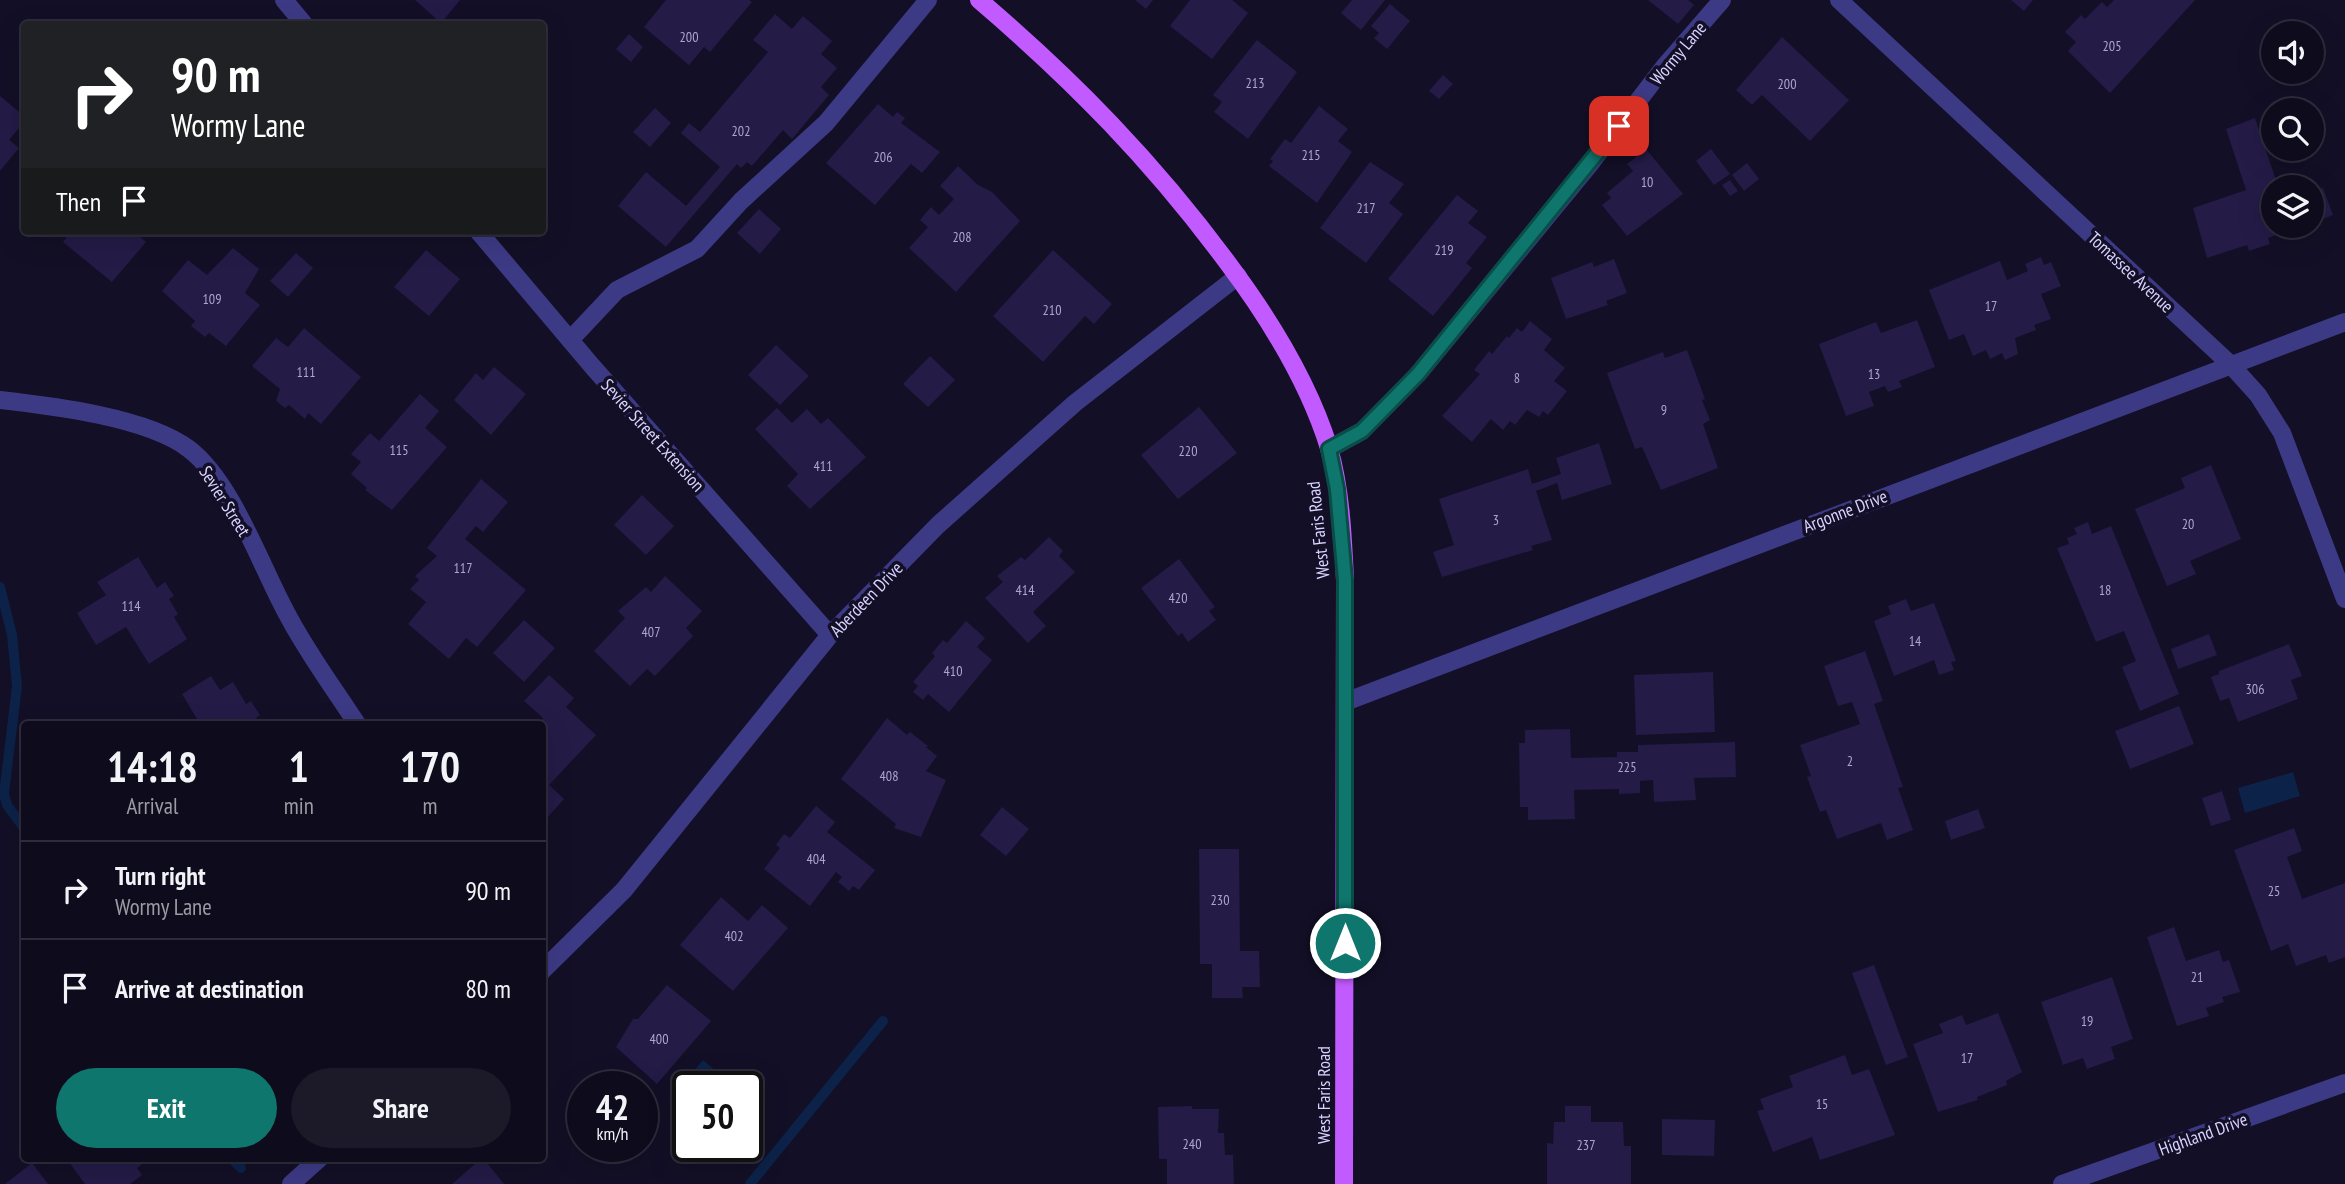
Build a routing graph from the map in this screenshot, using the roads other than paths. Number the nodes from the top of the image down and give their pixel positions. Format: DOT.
graph roads {
  1 [pos="284,0"];
  2 [pos="928,0"];
  3 [pos="979,0"];
  4 [pos="1722,0"];
  5 [pos="1839,0"];
  6 [pos="302,21"];
  7 [pos="481,235"];
  8 [pos="1238,276"];
  9 [pos="2345,322"];
  10 [pos="570,340"];
  11 [pos="2230,364"];
  12 [pos="0,400"];
  13 [pos="1329,449"];
  14 [pos="2345,599"];
  15 [pos="830,635"];
  16 [pos="1345,702"];
  17 [pos="355,721"];
  18 [pos="546,960"];
  19 [pos="2345,1083"];
  20 [pos="316,1162"];
  21 [pos="291,1184"];
  22 [pos="1344,1184"];
  23 [pos="2062,1184"];
  1 -- 6 [label="street"];
  2 -- 10 [label="street"];
  3 -- 8 [label="main road, West Faris Road"];
  4 -- 13 [label="street, Wormy Lane"];
  5 -- 11 [label="street, Tomassee Avenue"];
  7 -- 10 [label="street, Sevier Street Extension"];
  8 -- 13 [label="main road, West Faris Road"];
  8 -- 15 [label="street, Aberdeen Drive"];
  9 -- 11 [label="street, Argonne Drive"];
  10 -- 15 [label="street, Sevier Street Extension"];
  11 -- 14 [label="street, Tomassee Avenue"];
  11 -- 16 [label="street, Argonne Drive"];
  12 -- 17 [label="street, Sevier Street"];
  13 -- 16 [label="main road, West Faris Road"];
  15 -- 18 [label="street, Aberdeen Drive"];
  16 -- 22 [label="main road, West Faris Road"];
  19 -- 23 [label="street, Highland Drive"];
  20 -- 21 [label="street"];
}
